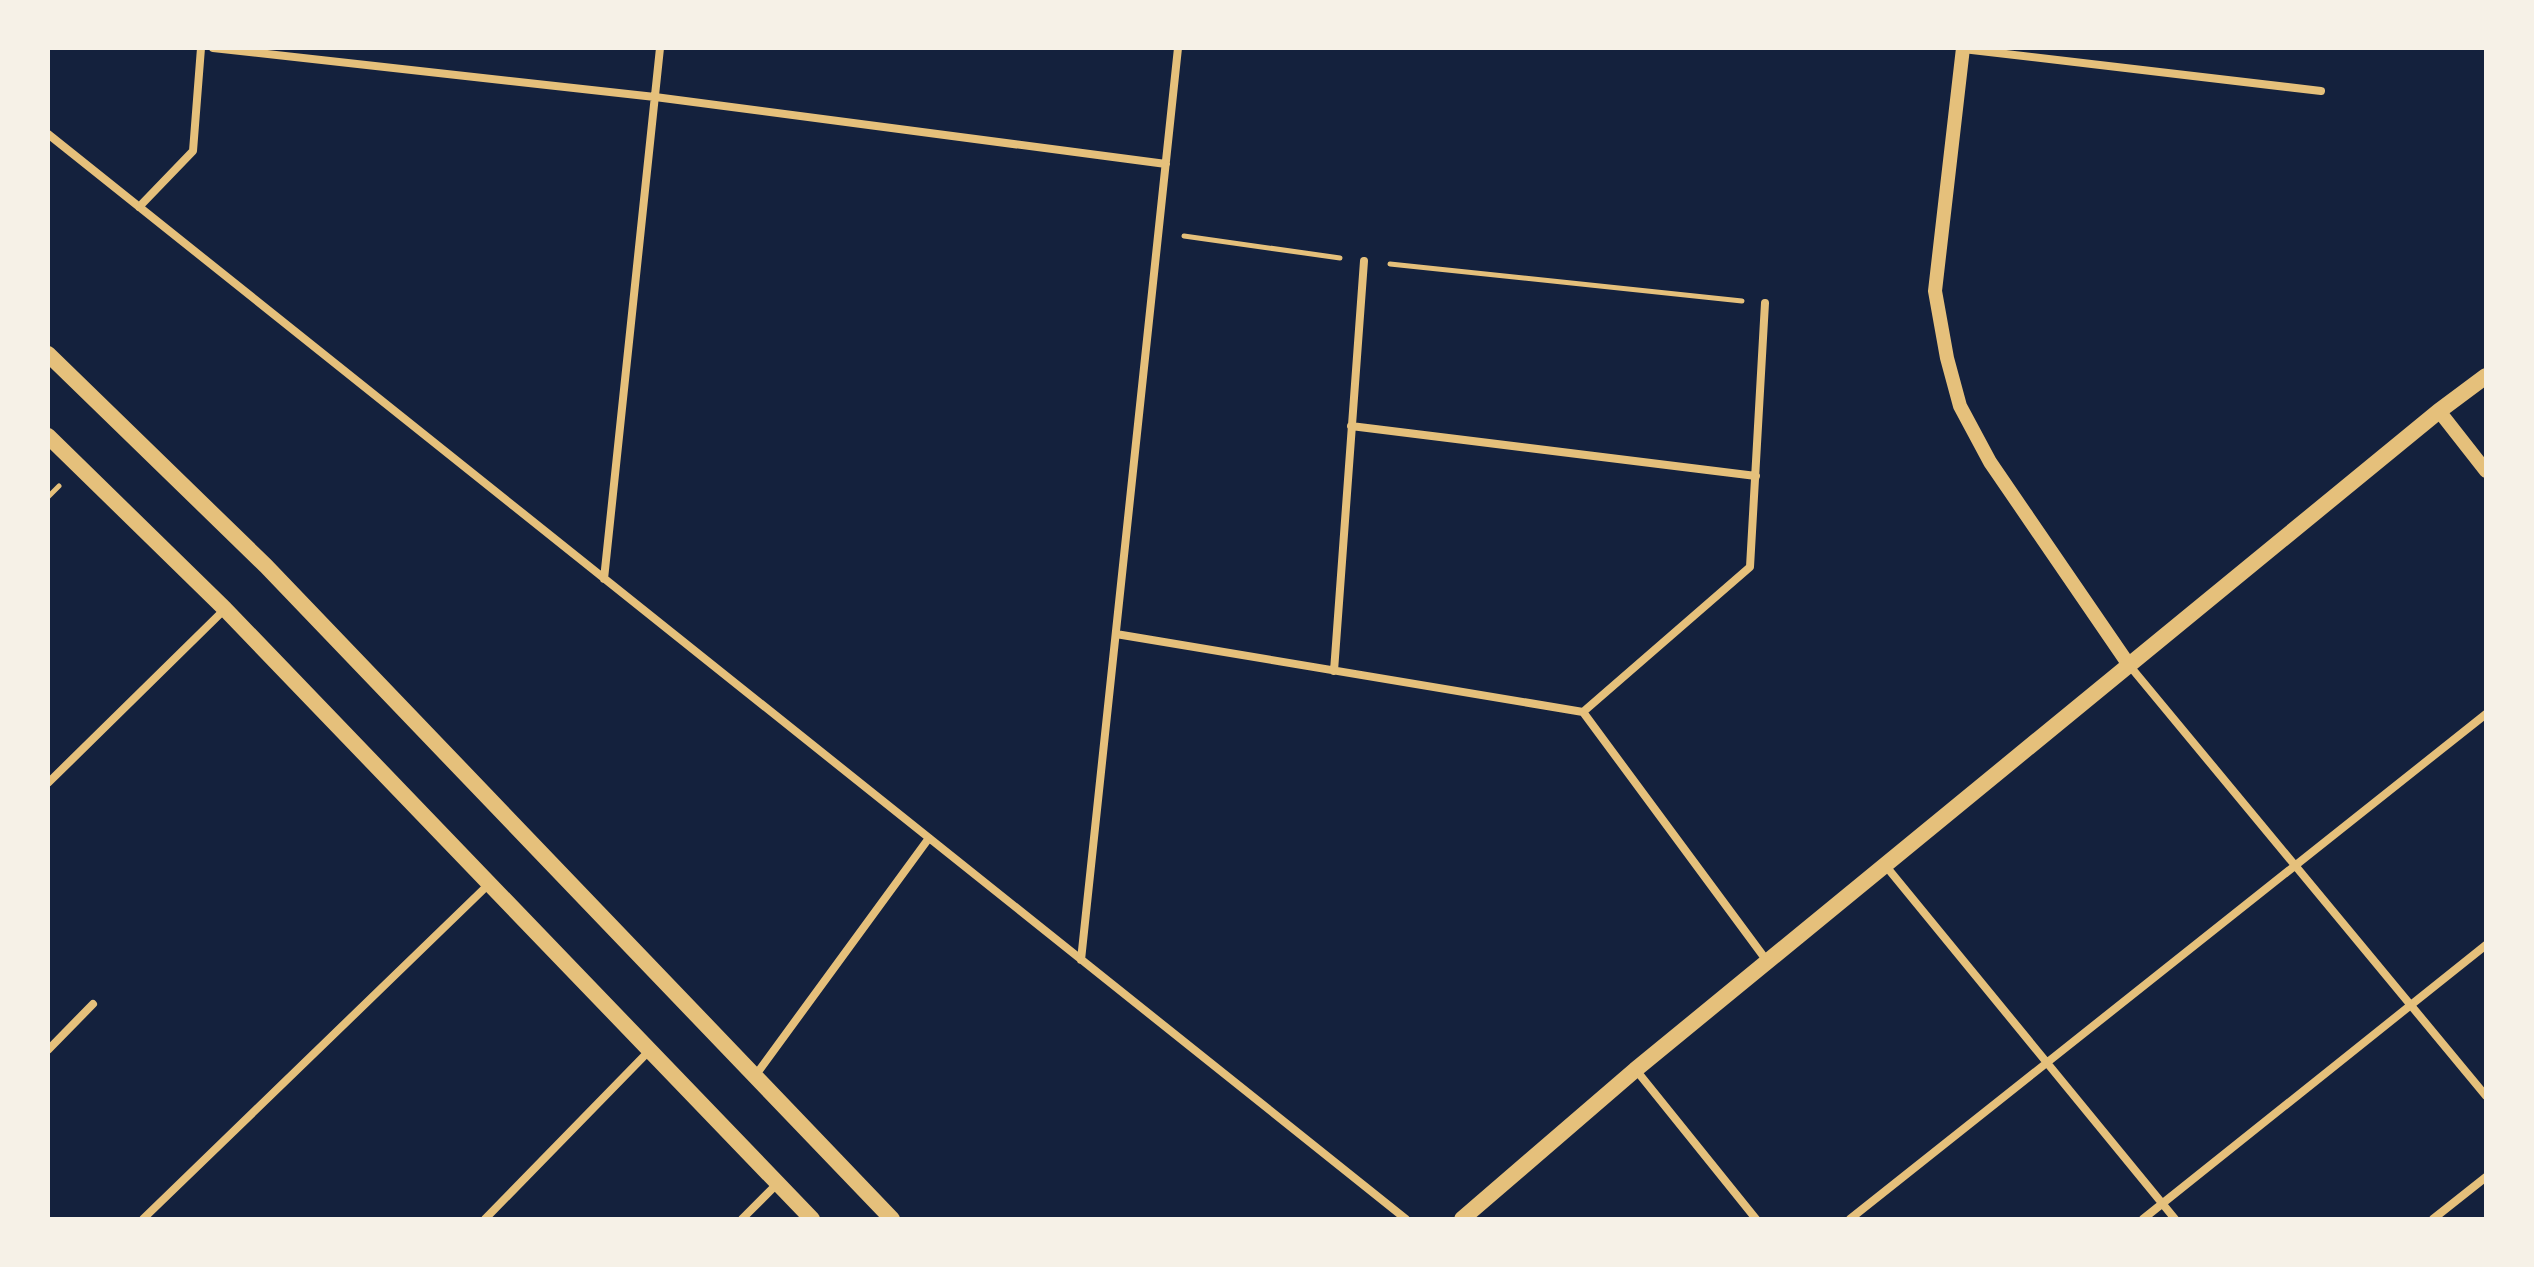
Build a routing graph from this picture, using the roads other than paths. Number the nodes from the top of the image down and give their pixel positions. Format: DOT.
graph roads {
  1 [pos="201,48"];
  2 [pos="213,48"];
  3 [pos="660,48"];
  4 [pos="1178,48"];
  5 [pos="1963,48"];
  6 [pos="2321,91"];
  7 [pos="655,97"];
  8 [pos="48,134"];
  9 [pos="1166,164"];
  10 [pos="139,207"];
  11 [pos="1364,261"];
  12 [pos="1765,303"];
  13 [pos="48,354"];
  14 [pos="2486,376"];
  15 [pos="2439,411"];
  16 [pos="1351,426"];
  17 [pos="48,436"];
  18 [pos="2486,471"];
  19 [pos="1756,476"];
  20 [pos="604,579"];
  21 [pos="225,609"];
  22 [pos="1116,634"];
  23 [pos="2129,665"];
  24 [pos="1334,671"];
  25 [pos="1583,712"];
  26 [pos="2486,714"];
  27 [pos="48,783"];
  28 [pos="929,838"];
  29 [pos="1885,865"];
  30 [pos="2295,866"];
  31 [pos="489,884"];
  32 [pos="2486,945"];
  33 [pos="1081,960"];
  34 [pos="1767,961"];
  35 [pos="93,1004"];
  36 [pos="2411,1005"];
  37 [pos="48,1050"];
  38 [pos="649,1051"];
  39 [pos="2047,1062"];
  40 [pos="1635,1070"];
  41 [pos="755,1076"];
  42 [pos="2486,1096"];
  43 [pos="2486,1177"];
  44 [pos="778,1183"];
  45 [pos="2162,1204"];
  46 [pos="143,1219"];
  47 [pos="485,1219"];
  48 [pos="742,1219"];
  49 [pos="812,1219"];
  50 [pos="892,1219"];
  51 [pos="1406,1219"];
  52 [pos="1462,1219"];
  53 [pos="1756,1219"];
  54 [pos="1850,1219"];
  55 [pos="2143,1219"];
  56 [pos="2175,1219"];
  57 [pos="2433,1219"];
  1 -- 10 [label="street"];
  2 -- 7 [label="street"];
  3 -- 7 [label="street"];
  4 -- 9 [label="street"];
  5 -- 6 [label="street"];
  5 -- 23 [label="street"];
  7 -- 9 [label="street"];
  7 -- 20 [label="street"];
  8 -- 10 [label="street"];
  9 -- 22 [label="street"];
  10 -- 20 [label="street"];
  11 -- 16 [label="street"];
  12 -- 19 [label="street"];
  13 -- 41 [label="main road"];
  14 -- 15 [label="main road"];
  15 -- 18 [label="street"];
  15 -- 23 [label="main road"];
  16 -- 19 [label="street"];
  16 -- 24 [label="street"];
  17 -- 21 [label="main road"];
  19 -- 25 [label="street"];
  20 -- 28 [label="street"];
  21 -- 27 [label="street"];
  21 -- 31 [label="main road"];
  22 -- 24 [label="street"];
  22 -- 33 [label="street"];
  23 -- 29 [label="main road"];
  23 -- 30 [label="street"];
  24 -- 25 [label="street"];
  25 -- 34 [label="street"];
  26 -- 30 [label="street"];
  28 -- 33 [label="street"];
  28 -- 41 [label="street"];
  29 -- 34 [label="main road"];
  29 -- 39 [label="street"];
  30 -- 36 [label="street"];
  30 -- 39 [label="street"];
  31 -- 38 [label="main road"];
  31 -- 46 [label="street"];
  32 -- 36 [label="street"];
  33 -- 51 [label="street"];
  34 -- 40 [label="main road"];
  35 -- 37 [label="street"];
  36 -- 42 [label="street"];
  36 -- 45 [label="street"];
  38 -- 44 [label="main road"];
  38 -- 47 [label="street"];
  39 -- 45 [label="street"];
  39 -- 54 [label="street"];
  40 -- 52 [label="main road"];
  40 -- 53 [label="street"];
  41 -- 50 [label="main road"];
  43 -- 57 [label="street"];
  44 -- 48 [label="street"];
  44 -- 49 [label="main road"];
  45 -- 55 [label="street"];
  45 -- 56 [label="street"];
}
